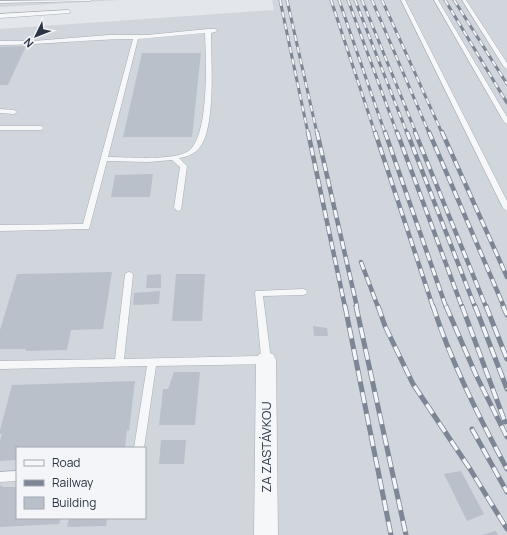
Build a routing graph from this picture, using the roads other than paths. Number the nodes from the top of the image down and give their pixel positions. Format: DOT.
graph roads {
  1 [pos="90,0"];
  2 [pos="403,0"];
  3 [pos="436,0"];
  4 [pos="464,0"];
  5 [pos="0,2"];
  6 [pos="35,2"];
  7 [pos="68,12"];
  8 [pos="29,14"];
  9 [pos="0,16"];
  10 [pos="215,31"];
  11 [pos="208,32"];
  12 [pos="136,37"];
  13 [pos="0,43"];
  14 [pos="507,67"];
  15 [pos="0,112"];
  16 [pos="14,112"];
  17 [pos="507,122"];
  18 [pos="0,128"];
  19 [pos="41,128"];
  20 [pos="174,158"];
  21 [pos="104,159"];
  22 [pos="178,208"];
  23 [pos="507,208"];
  24 [pos="0,228"];
  25 [pos="129,275"];
  26 [pos="303,292"];
  27 [pos="266,360"];
  28 [pos="119,362"];
  29 [pos="152,362"];
  30 [pos="0,365"];
  31 [pos="139,447"];
  32 [pos="16,476"];
  33 [pos="0,477"];
  34 [pos="266,535"];
  1 -- 6 [label="lane"];
  2 -- 23 [label="lane"];
  3 -- 17 [label="lane"];
  4 -- 14 [label="lane"];
  5 -- 6 [label="lane"];
  6 -- 8 [label="lane"];
  7 -- 8 [label="lane"];
  8 -- 9 [label="lane"];
  10 -- 11 [label="lane"];
  11 -- 12 [label="lane"];
  11 -- 20 [label="lane"];
  12 -- 13 [label="lane"];
  12 -- 21 [label="lane"];
  15 -- 16 [label="lane"];
  18 -- 19 [label="lane"];
  20 -- 21 [label="lane"];
  20 -- 22 [label="lane"];
  21 -- 24 [label="lane"];
  25 -- 28 [label="lane"];
  26 -- 27 [label="lane"];
  27 -- 29 [label="lane"];
  27 -- 34 [label="street, ZA ZASTÁVKOU"];
  28 -- 29 [label="lane"];
  28 -- 30 [label="lane"];
  29 -- 31 [label="lane"];
  32 -- 33 [label="lane"];
}
